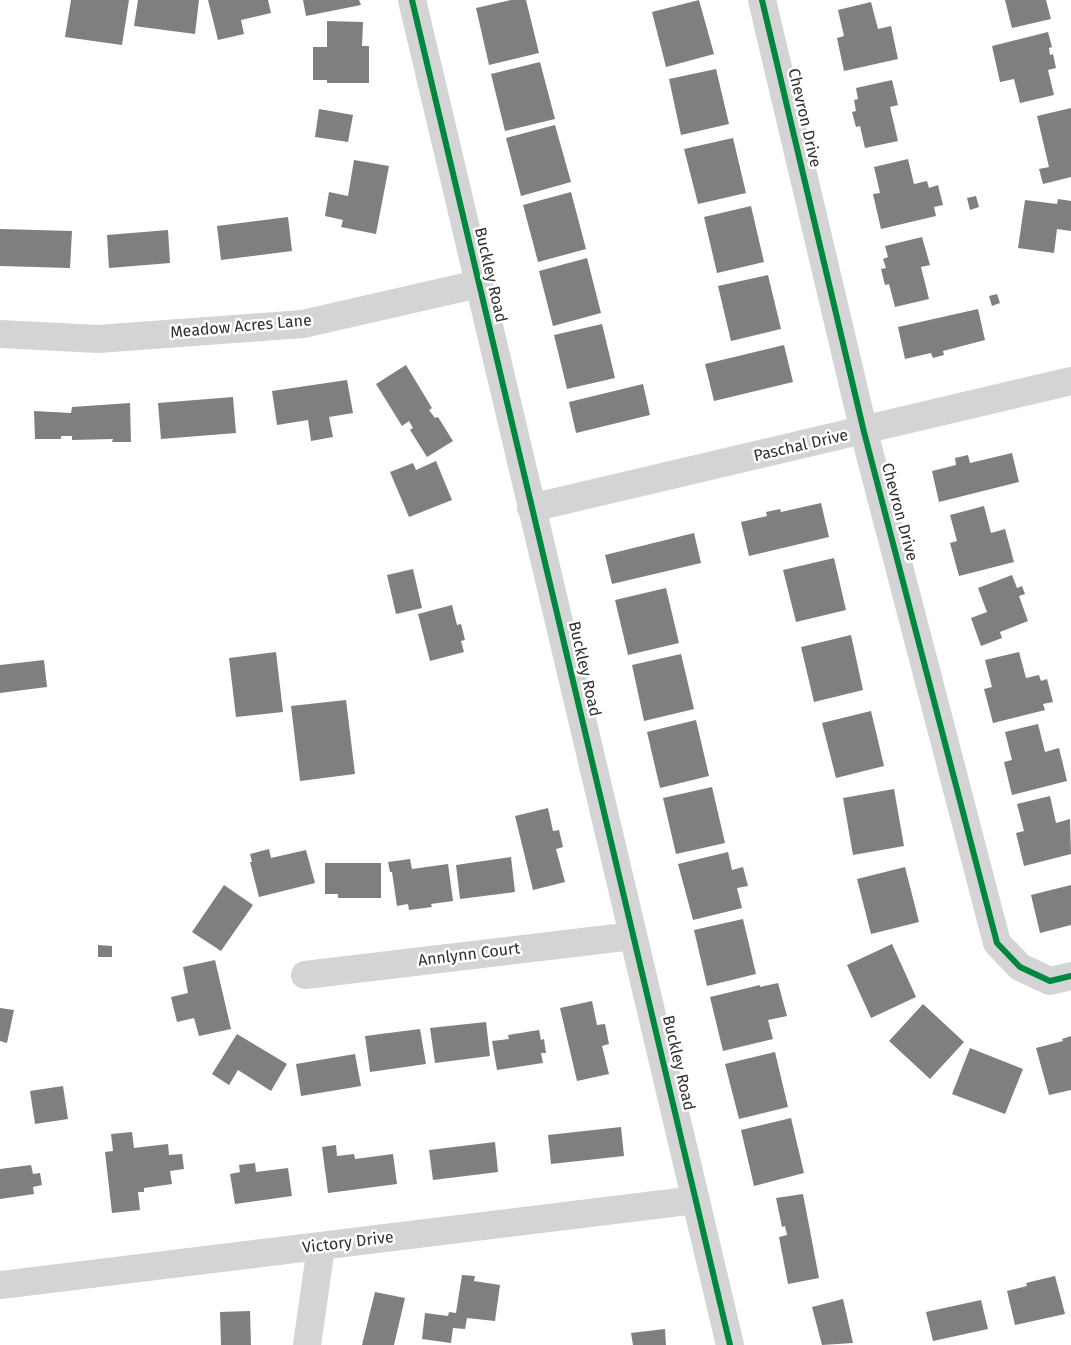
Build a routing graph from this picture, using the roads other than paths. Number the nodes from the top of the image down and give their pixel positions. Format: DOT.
graph roads {
  1 [pos="412,0"];
  2 [pos="762,0"];
  3 [pos="478,284"];
  4 [pos="0,334"];
  5 [pos="1071,381"];
  6 [pos="864,432"];
  7 [pos="531,508"];
  8 [pos="633,936"];
  9 [pos="305,975"];
  10 [pos="1071,976"];
  11 [pos="696,1200"];
  12 [pos="320,1246"];
  13 [pos="0,1285"];
  14 [pos="307,1345"];
  15 [pos="730,1345"];
  1 -- 3 [label="street, Buckley Road"];
  2 -- 6 [label="street, Chevron Drive"];
  3 -- 4 [label="street, Meadow Acres Lane"];
  3 -- 7 [label="street, Buckley Road"];
  5 -- 6 [label="street, Paschal Drive"];
  6 -- 7 [label="street, Paschal Drive"];
  6 -- 10 [label="street, Chevron Drive"];
  7 -- 8 [label="street, Buckley Road"];
  8 -- 9 [label="street, Annlynn Court"];
  8 -- 11 [label="street, Buckley Road"];
  11 -- 12 [label="street, Victory Drive"];
  11 -- 15 [label="street, Buckley Road"];
  12 -- 13 [label="street, Victory Drive"];
  12 -- 14 [label="street"];
}
